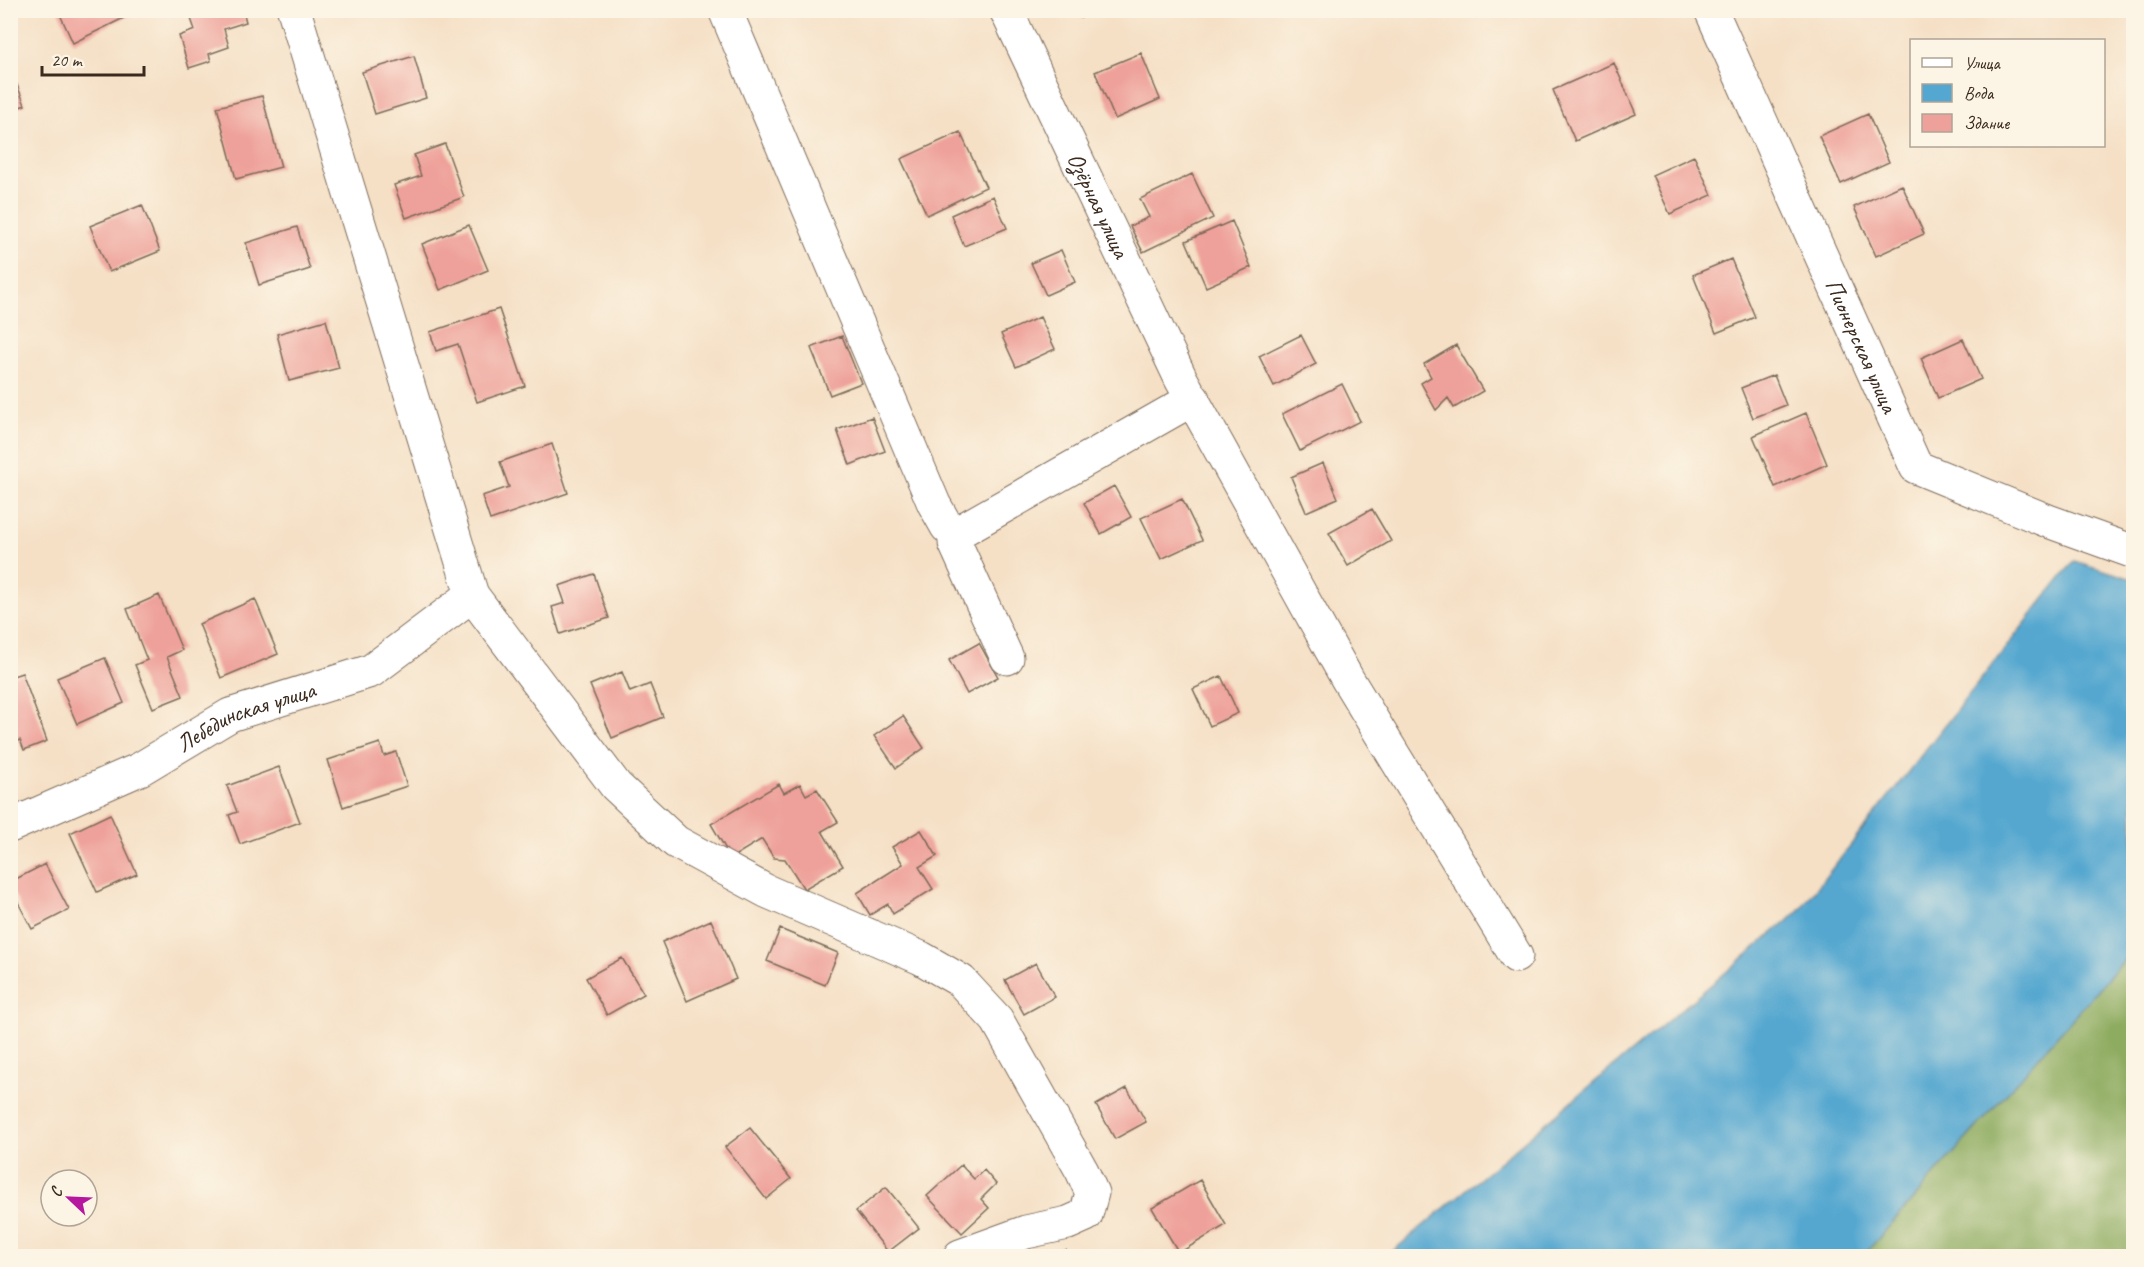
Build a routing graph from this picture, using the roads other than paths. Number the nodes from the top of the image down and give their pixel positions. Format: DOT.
graph roads {
  1 [pos="294,10"];
  2 [pos="725,10"];
  3 [pos="1006,10"];
  4 [pos="1711,10"];
  5 [pos="1192,399"];
  6 [pos="957,533"];
  7 [pos="2133,552"];
  8 [pos="472,595"];
  9 [pos="1007,658"];
  10 [pos="10,826"];
  11 [pos="1516,956"];
  12 [pos="960,1257"];
  1 -- 8 [label="street"];
  2 -- 6 [label="street"];
  3 -- 5 [label="street, Озёрная улица"];
  4 -- 7 [label="street, Пионерская улица"];
  5 -- 6 [label="street"];
  5 -- 11 [label="street, Озёрная улица"];
  6 -- 9 [label="street"];
  8 -- 10 [label="street, Лебединская улица"];
  8 -- 12 [label="street"];
}
